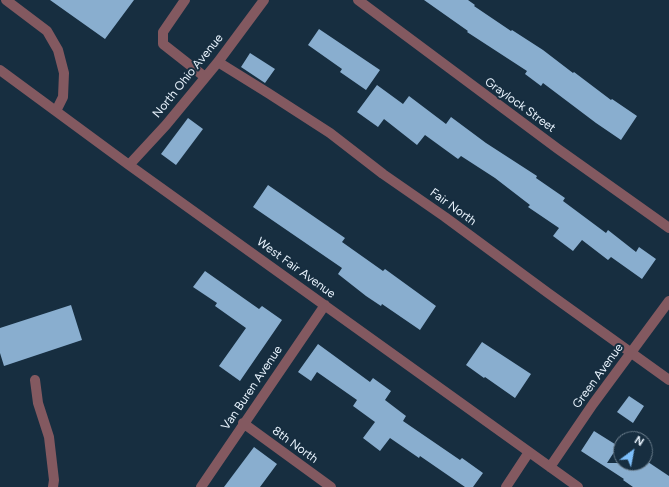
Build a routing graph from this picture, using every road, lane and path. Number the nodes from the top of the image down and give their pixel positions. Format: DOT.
graph roads {
  1 [pos="6,0"];
  2 [pos="185,0"];
  3 [pos="264,0"];
  4 [pos="358,0"];
  5 [pos="218,62"];
  6 [pos="0,70"];
  7 [pos="205,77"];
  8 [pos="56,111"];
  9 [pos="128,164"];
  10 [pos="669,228"];
  11 [pos="669,301"];
  12 [pos="325,305"];
  13 [pos="631,352"];
  14 [pos="35,380"];
  15 [pos="669,380"];
  16 [pos="243,424"];
  17 [pos="530,452"];
  18 [pos="550,467"];
  19 [pos="53,487"];
  20 [pos="201,487"];
  21 [pos="331,487"];
  22 [pos="506,487"];
  23 [pos="578,487"];
  1 -- 8 [label="street"];
  2 -- 7 [label="street"];
  3 -- 5 [label="street, North Ohio Avenue"];
  4 -- 10 [label="street, Graylock Street"];
  5 -- 7 [label="street, North Ohio Avenue"];
  5 -- 13 [label="street, Fair North"];
  6 -- 8 [label="street, West Fair Avenue"];
  7 -- 9 [label="street, North Ohio Avenue"];
  8 -- 9 [label="street, West Fair Avenue"];
  9 -- 12 [label="street, West Fair Avenue"];
  11 -- 13 [label="street, Green Avenue"];
  12 -- 16 [label="street, Van Buren Avenue"];
  12 -- 17 [label="street, West Fair Avenue"];
  13 -- 15 [label="street, Fair North"];
  13 -- 18 [label="street, Green Avenue"];
  14 -- 19 [label="street"];
  16 -- 20 [label="street, Van Buren Avenue"];
  16 -- 21 [label="street, 8th North"];
  17 -- 18 [label="street, West Fair Avenue"];
  17 -- 22 [label="street"];
  18 -- 23 [label="street, West Fair Avenue"];
}
